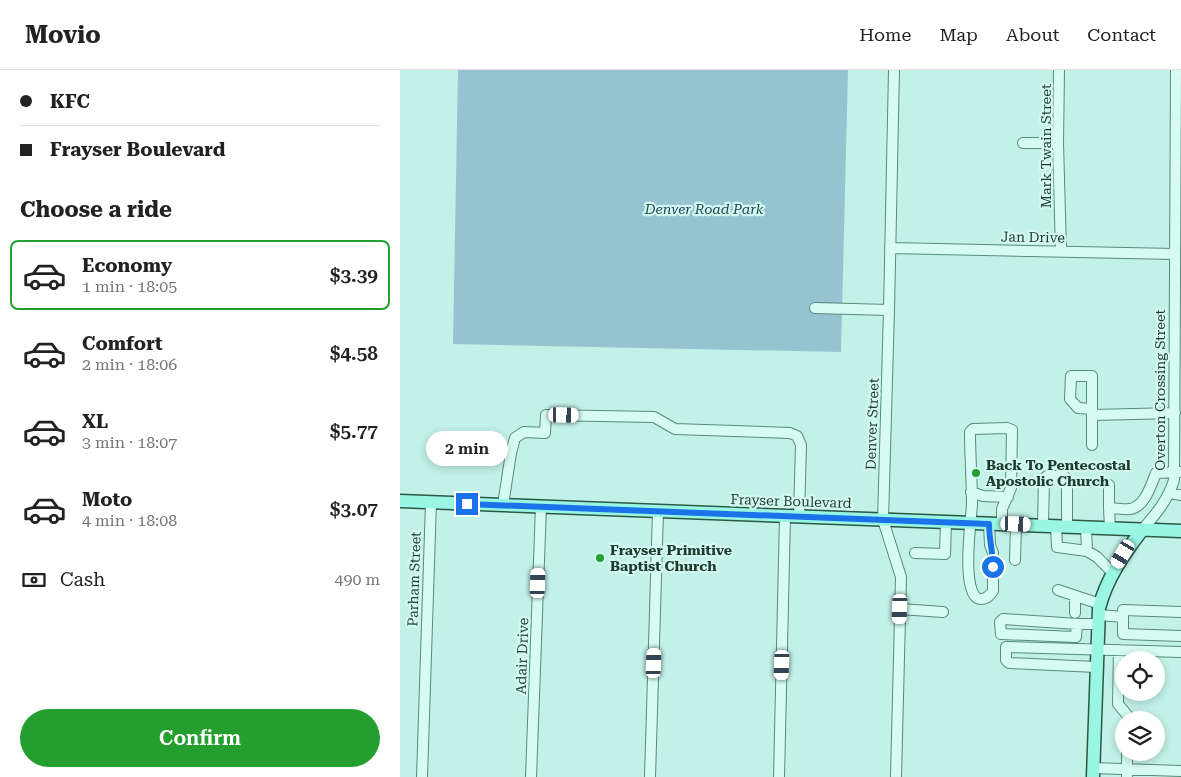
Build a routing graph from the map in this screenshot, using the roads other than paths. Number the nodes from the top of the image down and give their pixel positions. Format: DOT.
graph roads {
  1 [pos="894,70"];
  2 [pos="1059,70"];
  3 [pos="1176,70"];
  4 [pos="1022,143"];
  5 [pos="1058,144"];
  6 [pos="1179,178"];
  7 [pos="1178,235"];
  8 [pos="890,248"];
  9 [pos="1061,251"];
  10 [pos="1175,254"];
  11 [pos="815,308"];
  12 [pos="889,310"];
  13 [pos="1178,328"];
  14 [pos="1178,354"];
  15 [pos="1175,413"];
  16 [pos="1178,425"];
  17 [pos="1092,445"];
  18 [pos="1178,472"];
  19 [pos="1109,485"];
  20 [pos="971,492"];
  21 [pos="1170,493"];
  22 [pos="1181,495"];
  23 [pos="1008,496"];
  24 [pos="400,501"];
  25 [pos="431,502"];
  26 [pos="503,504"];
  27 [pos="541,506"];
  28 [pos="1109,508"];
  29 [pos="658,510"];
  30 [pos="786,516"];
  31 [pos="799,517"];
  32 [pos="883,520"];
  33 [pos="946,522"];
  34 [pos="970,523"];
  35 [pos="996,524"];
  36 [pos="1016,524"];
  37 [pos="1042,525"];
  38 [pos="1062,526"];
  39 [pos="1086,527"];
  40 [pos="1110,528"];
  41 [pos="1142,530"];
  42 [pos="1181,531"];
  43 [pos="1087,550"];
  44 [pos="915,553"];
  45 [pos="1015,560"];
  46 [pos="1112,572"];
  47 [pos="1058,590"];
  48 [pos="1075,596"];
  49 [pos="900,609"];
  50 [pos="943,612"];
  51 [pos="1181,612"];
  52 [pos="1074,613"];
  53 [pos="1099,614"];
  54 [pos="1123,617"];
  55 [pos="1076,624"];
  56 [pos="1181,636"];
  57 [pos="1097,649"];
  58 [pos="1119,650"];
  59 [pos="1181,652"];
  60 [pos="1096,667"];
  61 [pos="1124,711"];
  62 [pos="1093,772"];
  63 [pos="1181,772"];
  64 [pos="1127,773"];
  65 [pos="422,777"];
  66 [pos="531,777"];
  67 [pos="650,777"];
  68 [pos="779,777"];
  69 [pos="896,777"];
  1 -- 8 [label="street, Denver Street"];
  2 -- 5 [label="street, Mark Twain Street"];
  3 -- 6 [label="street, Overton Crossing Street"];
  4 -- 5 [label="street"];
  5 -- 9 [label="street, Mark Twain Street"];
  6 -- 7 [label="street, Overton Crossing Street"];
  7 -- 10 [label="street, Overton Crossing Street"];
  8 -- 9 [label="street, Jan Drive"];
  8 -- 12 [label="street, Denver Street"];
  9 -- 10 [label="street, Jan Drive"];
  10 -- 13 [label="street, Overton Crossing Street"];
  11 -- 12 [label="street"];
  12 -- 32 [label="street, Denver Street"];
  13 -- 14 [label="street, Overton Crossing Street"];
  14 -- 15 [label="street, Overton Crossing Street"];
  15 -- 16 [label="street, Overton Crossing Street"];
  15 -- 17 [label="street"];
  16 -- 18 [label="street, Overton Crossing Street"];
  18 -- 21 [label="street, Overton Crossing Street"];
  18 -- 28 [label="street"];
  19 -- 28 [label="street"];
  20 -- 23 [label="street"];
  20 -- 23 [label="street"];
  20 -- 34 [label="street"];
  21 -- 22 [label="street"];
  21 -- 41 [label="street, Overton Crossing Street"];
  23 -- 35 [label="street"];
  24 -- 25 [label="main road, Frayser Boulevard"];
  25 -- 26 [label="main road, Frayser Boulevard"];
  25 -- 65 [label="street, Parham Street"];
  26 -- 27 [label="main road, Frayser Boulevard"];
  26 -- 31 [label="street"];
  27 -- 29 [label="main road, Frayser Boulevard"];
  27 -- 66 [label="street, Adair Drive"];
  28 -- 40 [label="street"];
  29 -- 30 [label="main road, Frayser Boulevard"];
  29 -- 67 [label="street"];
  30 -- 31 [label="main road, Frayser Boulevard"];
  30 -- 68 [label="street"];
  31 -- 32 [label="main road, Frayser Boulevard"];
  32 -- 33 [label="main road, Frayser Boulevard"];
  32 -- 49 [label="street, Denver Street"];
  33 -- 34 [label="main road, Frayser Boulevard"];
  33 -- 44 [label="street"];
  34 -- 35 [label="main road, Frayser Boulevard"];
  34 -- 35 [label="street"];
  35 -- 36 [label="main road, Frayser Boulevard"];
  36 -- 37 [label="main road, Frayser Boulevard"];
  36 -- 45 [label="street"];
  37 -- 38 [label="main road, Frayser Boulevard"];
  37 -- 38 [label="street"];
  38 -- 39 [label="main road, Frayser Boulevard"];
  38 -- 43 [label="street"];
  39 -- 40 [label="main road, Frayser Boulevard"];
  39 -- 43 [label="street"];
  40 -- 41 [label="main road, Frayser Boulevard"];
  41 -- 42 [label="main road, Frayser Boulevard"];
  41 -- 46 [label="main road, Overton Crossing Street"];
  43 -- 46 [label="street"];
  46 -- 53 [label="main road, Overton Crossing Street"];
  47 -- 48 [label="street"];
  48 -- 52 [label="street"];
  48 -- 53 [label="street"];
  49 -- 50 [label="street"];
  49 -- 69 [label="street, Denver Street"];
  51 -- 54 [label="street"];
  53 -- 54 [label="street"];
  53 -- 55 [label="street"];
  53 -- 57 [label="main road, Overton Crossing Street"];
  54 -- 56 [label="street"];
  55 -- 55 [label="street"];
  57 -- 58 [label="street"];
  57 -- 60 [label="main road, Overton Crossing Street"];
  57 -- 60 [label="street"];
  58 -- 59 [label="street"];
  58 -- 61 [label="street"];
  60 -- 62 [label="main road, Overton Crossing Street"];
  62 -- 64 [label="street"];
  63 -- 64 [label="street"];
}
